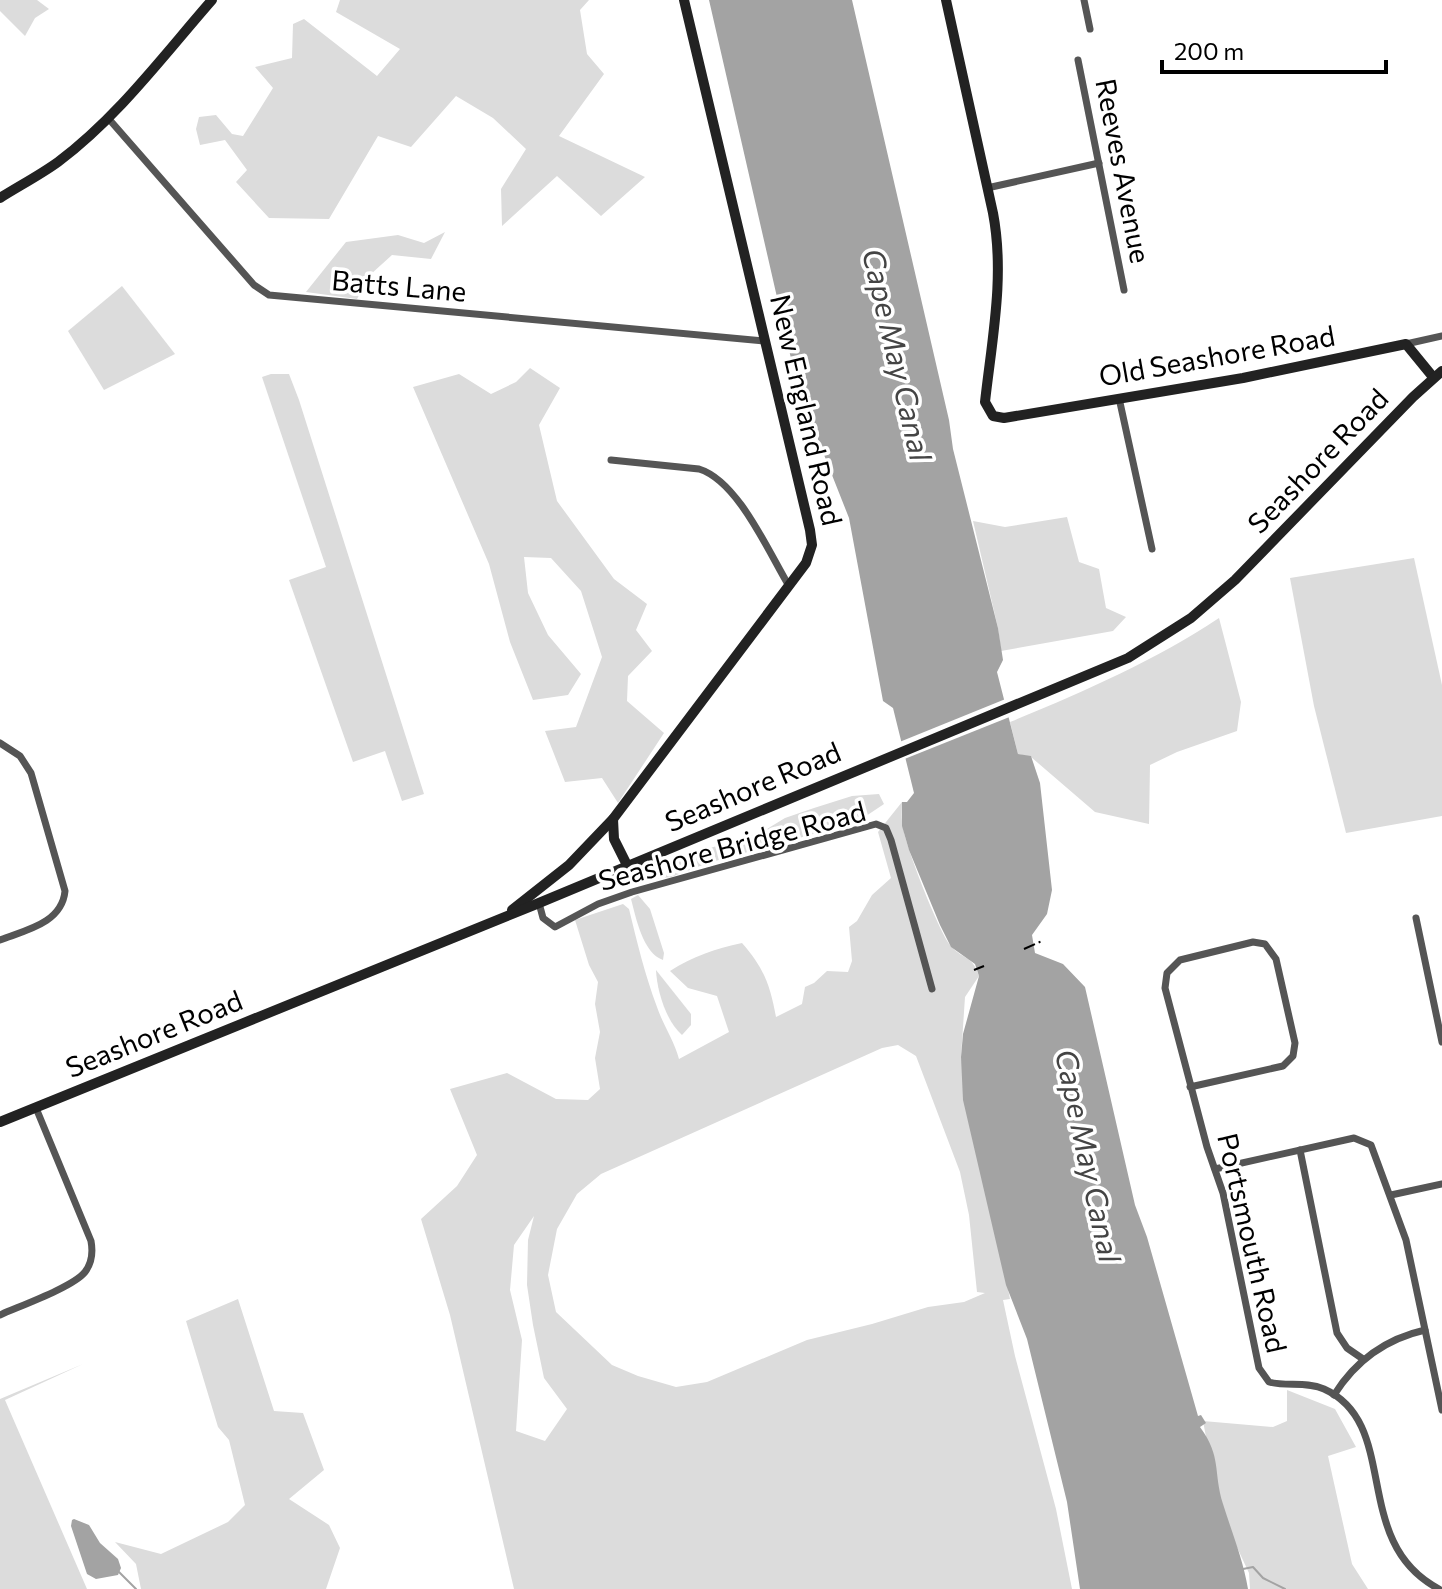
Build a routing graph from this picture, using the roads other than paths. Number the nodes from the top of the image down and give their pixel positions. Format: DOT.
graph roads {
  1 [pos="212,0"];
  2 [pos="684,0"];
  3 [pos="946,0"];
  4 [pos="1084,0"];
  5 [pos="1090,29"];
  6 [pos="1078,60"];
  7 [pos="108,118"];
  8 [pos="1099,163"];
  9 [pos="987,188"];
  10 [pos="0,198"];
  11 [pos="1124,290"];
  12 [pos="1442,336"];
  13 [pos="765,341"];
  14 [pos="1406,344"];
  15 [pos="1438,374"];
  16 [pos="1119,398"];
  17 [pos="611,460"];
  18 [pos="1152,549"];
  19 [pos="789,586"];
  20 [pos="0,743"];
  21 [pos="613,819"];
  22 [pos="627,865"];
  23 [pos="539,903"];
  24 [pos="504,916"];
  25 [pos="1416,918"];
  26 [pos="0,940"];
  27 [pos="932,989"];
  28 [pos="1442,1042"];
  29 [pos="1190,1087"];
  30 [pos="36,1108"];
  31 [pos="0,1122"];
  32 [pos="1300,1150"];
  33 [pos="1215,1169"];
  34 [pos="1442,1184"];
  35 [pos="1391,1195"];
  36 [pos="1,1311"];
  37 [pos="1425,1330"];
  38 [pos="1363,1359"];
  39 [pos="1334,1395"];
  40 [pos="1442,1410"];
  41 [pos="1439,1589"];
  1 -- 7 [label="street"];
  2 -- 13 [label="street, New England Road"];
  3 -- 9 [label="street"];
  4 -- 5 [label="street"];
  6 -- 8 [label="street, Reeves Avenue"];
  7 -- 10 [label="street"];
  7 -- 13 [label="street, Batts Lane"];
  8 -- 9 [label="street"];
  8 -- 11 [label="street, Reeves Avenue"];
  9 -- 16 [label="street, Old Seashore Road"];
  12 -- 14 [label="street"];
  13 -- 19 [label="street, New England Road"];
  14 -- 15 [label="street"];
  14 -- 16 [label="street, Old Seashore Road"];
  15 -- 22 [label="street, Seashore Road"];
  16 -- 18 [label="street"];
  17 -- 19 [label="street"];
  19 -- 21 [label="street, New England Road"];
  20 -- 26 [label="street"];
  21 -- 22 [label="street"];
  21 -- 24 [label="street, New England Road"];
  22 -- 23 [label="street, Seashore Road"];
  23 -- 24 [label="street, Seashore Road"];
  23 -- 27 [label="street, Seashore Bridge Road"];
  24 -- 30 [label="street, Seashore Road"];
  25 -- 28 [label="street"];
  29 -- 29 [label="street, Portsmouth Road"];
  29 -- 33 [label="street, Portsmouth Road"];
  30 -- 31 [label="street, Seashore Road"];
  30 -- 36 [label="street"];
  32 -- 33 [label="street"];
  32 -- 35 [label="street"];
  32 -- 38 [label="street"];
  33 -- 39 [label="street, Portsmouth Road"];
  34 -- 35 [label="street"];
  35 -- 37 [label="street"];
  37 -- 38 [label="street"];
  37 -- 40 [label="street"];
  38 -- 39 [label="street"];
  39 -- 41 [label="street"];
}
